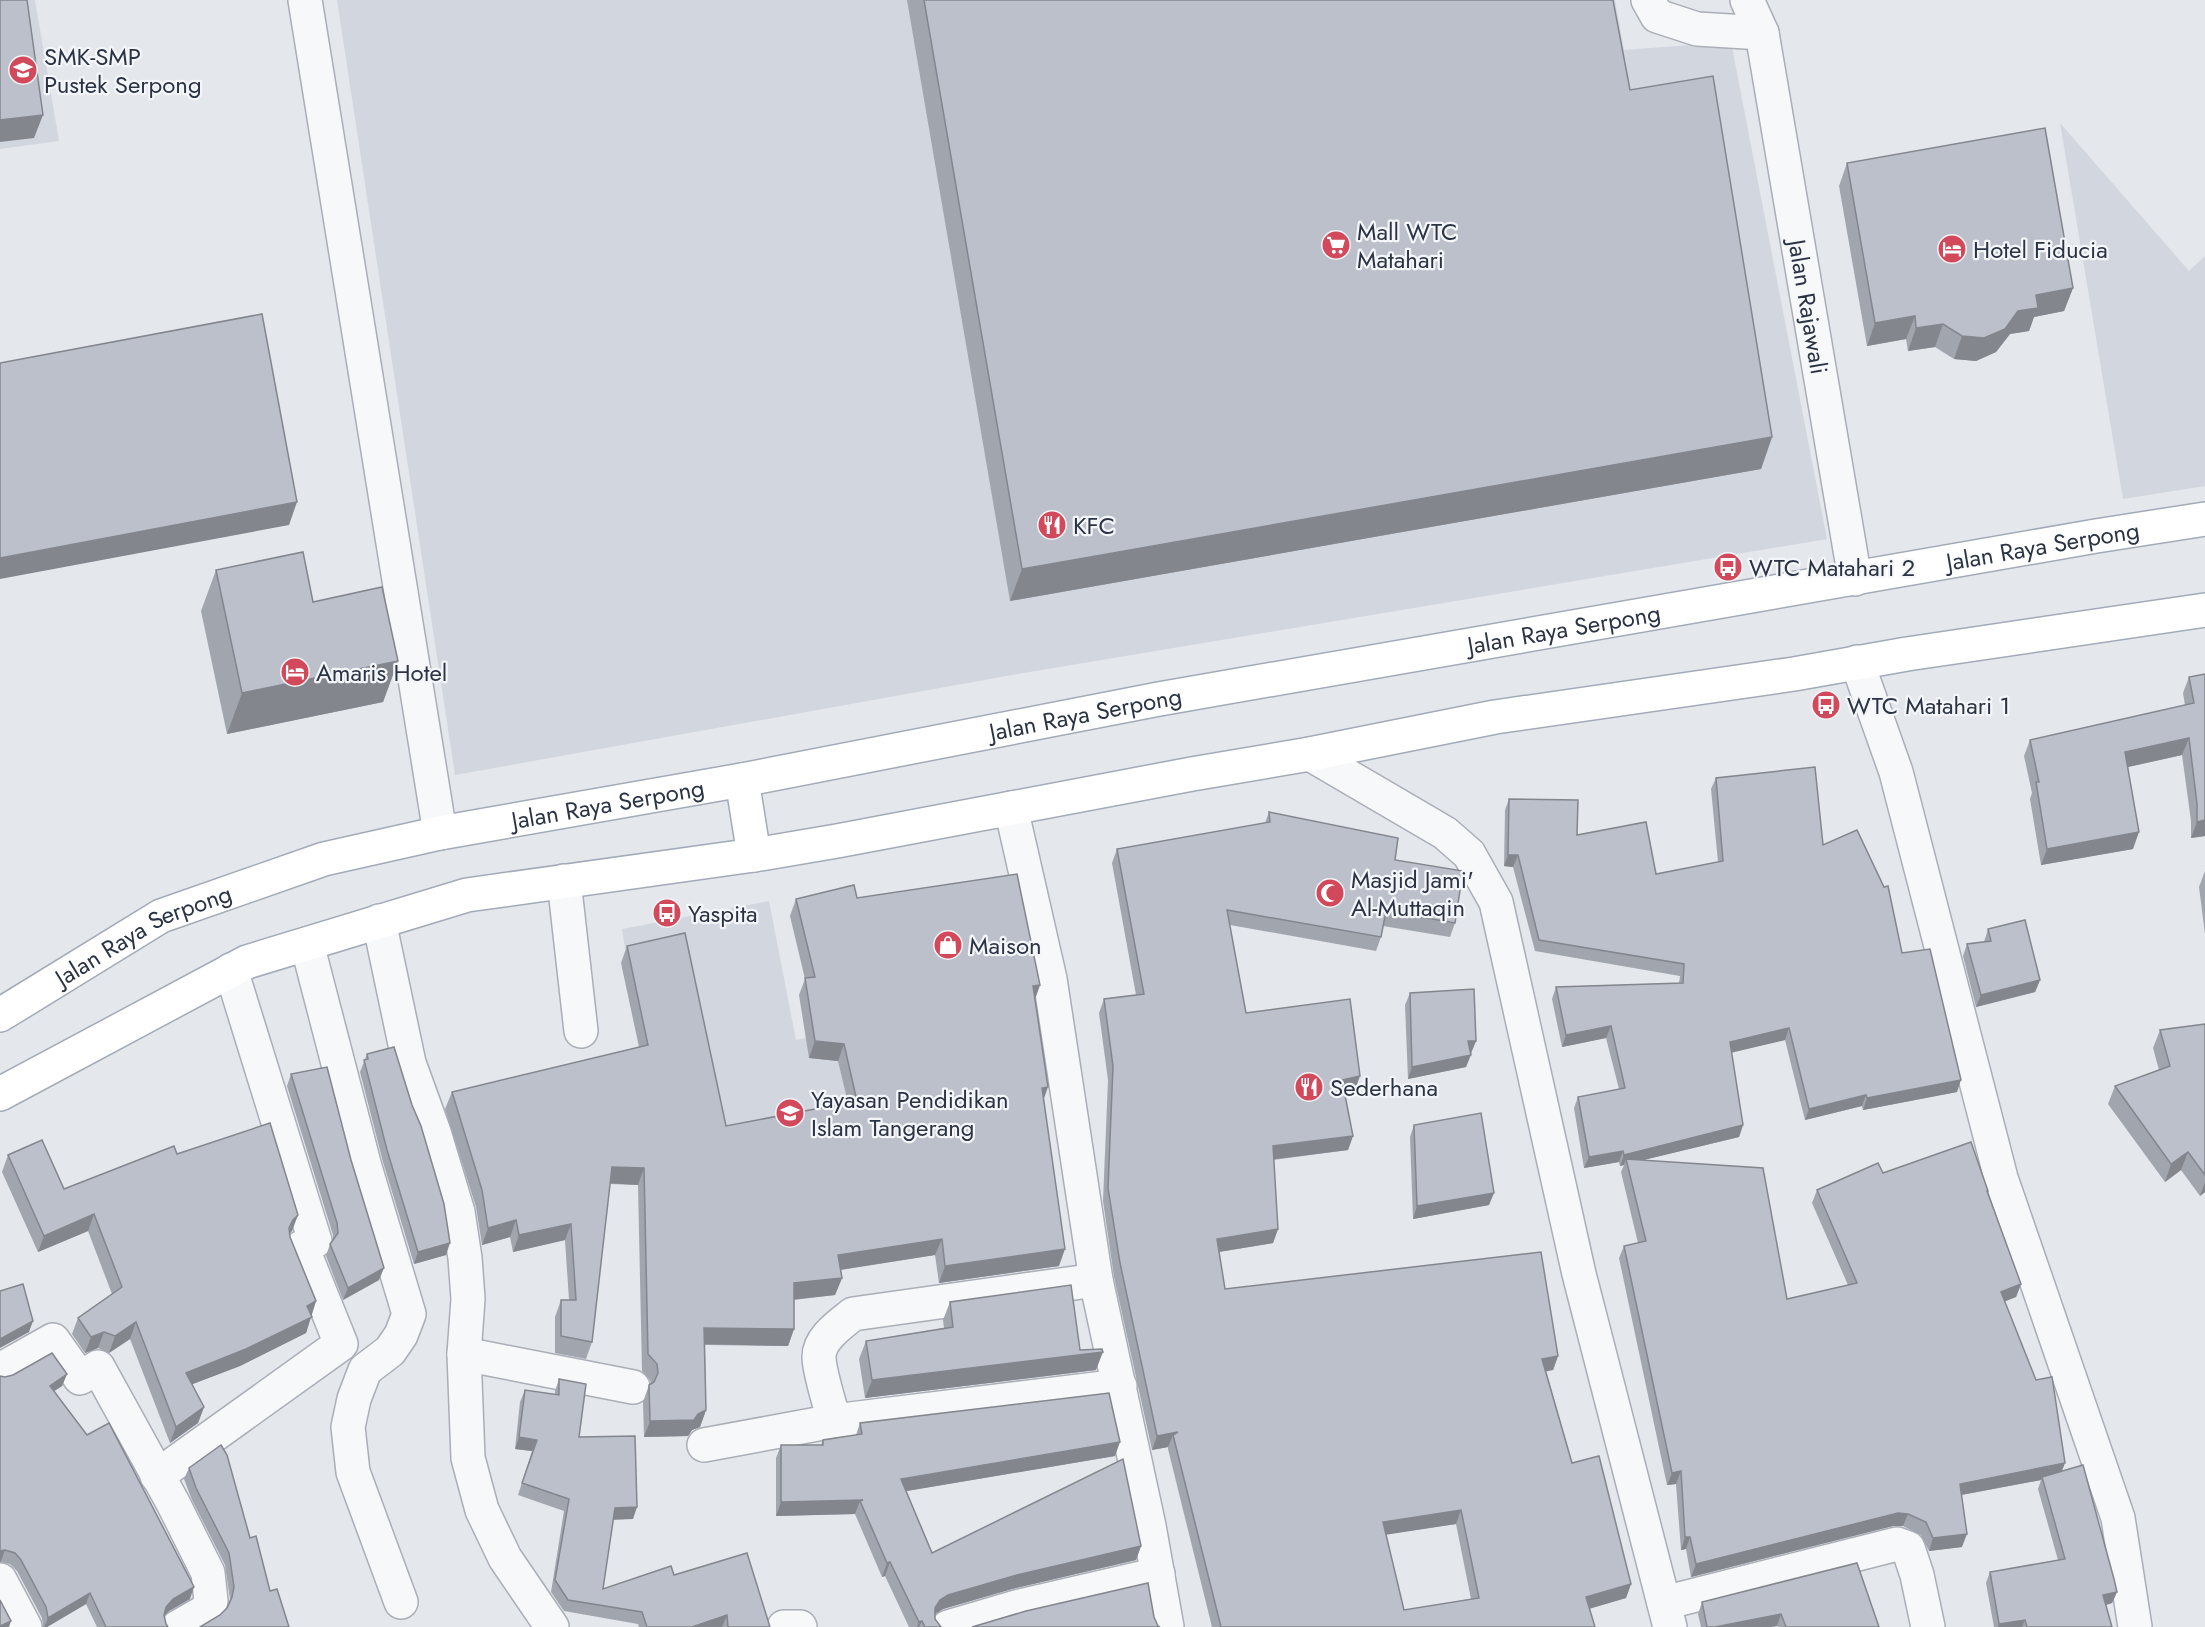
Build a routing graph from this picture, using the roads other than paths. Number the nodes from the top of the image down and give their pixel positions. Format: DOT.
graph roads {
  1 [pos="305,0"];
  2 [pos="1648,0"];
  3 [pos="1747,0"];
  4 [pos="1762,33"];
  5 [pos="2205,519"];
  6 [pos="1855,579"];
  7 [pos="2205,610"];
  8 [pos="1857,662"];
  9 [pos="1310,754"];
  10 [pos="742,780"];
  11 [pos="1011,808"];
  12 [pos="440,833"];
  13 [pos="754,855"];
  14 [pos="564,881"];
  15 [pos="379,921"];
  16 [pos="307,944"];
  17 [pos="231,970"];
  18 [pos="0,1015"];
  19 [pos="581,1031"];
  20 [pos="0,1094"];
  21 [pos="1096,1281"];
  22 [pos="464,1354"];
  23 [pos="0,1370"];
  24 [pos="1120,1386"];
  25 [pos="633,1387"];
  26 [pos="834,1421"];
  27 [pos="704,1445"];
  28 [pos="157,1476"];
  29 [pos="1158,1574"];
  30 [pos="0,1580"];
  31 [pos="401,1602"];
  32 [pos="1667,1615"];
  33 [pos="25,1627"];
  34 [pos="178,1627"];
  35 [pos="552,1627"];
  36 [pos="784,1627"];
  37 [pos="800,1627"];
  38 [pos="948,1627"];
  39 [pos="1167,1627"];
  40 [pos="1928,1627"];
  41 [pos="2135,1627"];
  1 -- 12 [label="street"];
  2 -- 4 [label="street"];
  3 -- 4 [label="street, Jalan Rajawali"];
  4 -- 6 [label="street, Jalan Rajawali"];
  5 -- 6 [label="main road, Jalan Raya Serpong"];
  6 -- 10 [label="main road, Jalan Raya Serpong"];
  7 -- 8 [label="main road"];
  8 -- 9 [label="main road"];
  8 -- 41 [label="street"];
  9 -- 11 [label="main road"];
  9 -- 32 [label="street"];
  10 -- 12 [label="main road, Jalan Raya Serpong"];
  10 -- 13 [label="main road"];
  11 -- 13 [label="main road"];
  11 -- 21 [label="street"];
  12 -- 18 [label="main road, Jalan Raya Serpong"];
  13 -- 14 [label="main road"];
  14 -- 15 [label="main road"];
  14 -- 19 [label="street"];
  15 -- 16 [label="main road"];
  15 -- 22 [label="street"];
  16 -- 17 [label="main road"];
  16 -- 31 [label="street"];
  17 -- 20 [label="main road"];
  17 -- 28 [label="street"];
  21 -- 24 [label="street"];
  21 -- 26 [label="street"];
  22 -- 25 [label="street"];
  22 -- 35 [label="street"];
  23 -- 28 [label="street"];
  24 -- 26 [label="street"];
  24 -- 29 [label="street"];
  26 -- 27 [label="street"];
  28 -- 34 [label="street"];
  29 -- 38 [label="street"];
  29 -- 39 [label="street"];
  30 -- 33 [label="street"];
  32 -- 40 [label="street"];
  36 -- 37 [label="street"];
}
